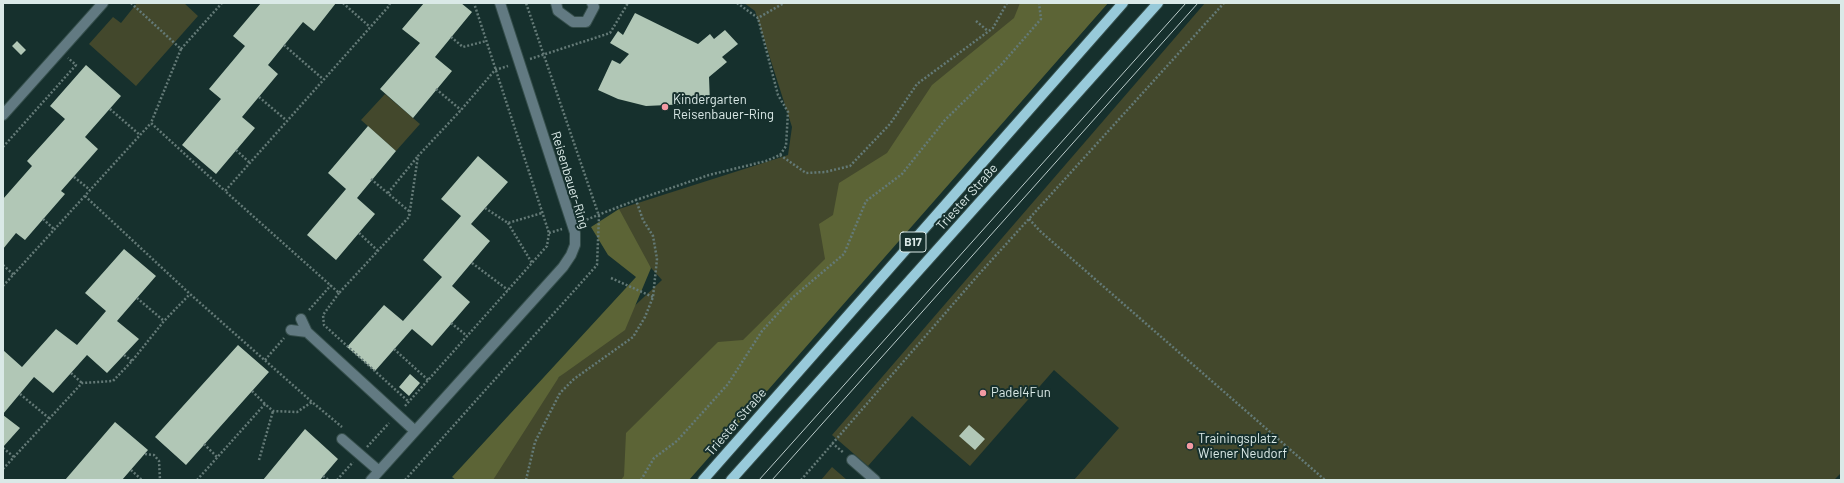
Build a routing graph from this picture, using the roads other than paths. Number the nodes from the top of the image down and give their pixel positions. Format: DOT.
graph roads {
  1 [pos="103,3"];
  2 [pos="500,3"];
  3 [pos="556,3"];
  4 [pos="592,3"];
  5 [pos="1123,3"];
  6 [pos="1158,3"];
  7 [pos="3,115"];
  8 [pos="303,317"];
  9 [pos="291,330"];
  10 [pos="307,332"];
  11 [pos="415,431"];
  12 [pos="345,435"];
  13 [pos="852,460"];
  14 [pos="382,468"];
  15 [pos="371,480"];
  16 [pos="703,480"];
  17 [pos="731,480"];
  18 [pos="875,480"];
  1 -- 7 [label="street"];
  2 -- 11 [label="street, Reisenbauer-Ring"];
  3 -- 4 [label="street"];
  5 -- 16 [label="main road, Triester Straße / B17"];
  6 -- 17 [label="main road, Triester Straße / B17"];
  8 -- 10 [label="street"];
  9 -- 10 [label="street"];
  10 -- 11 [label="street"];
  11 -- 14 [label="street, Reisenbauer-Ring"];
  12 -- 14 [label="street"];
  13 -- 18 [label="street"];
  14 -- 15 [label="street, Reisenbauer-Ring"];
}
